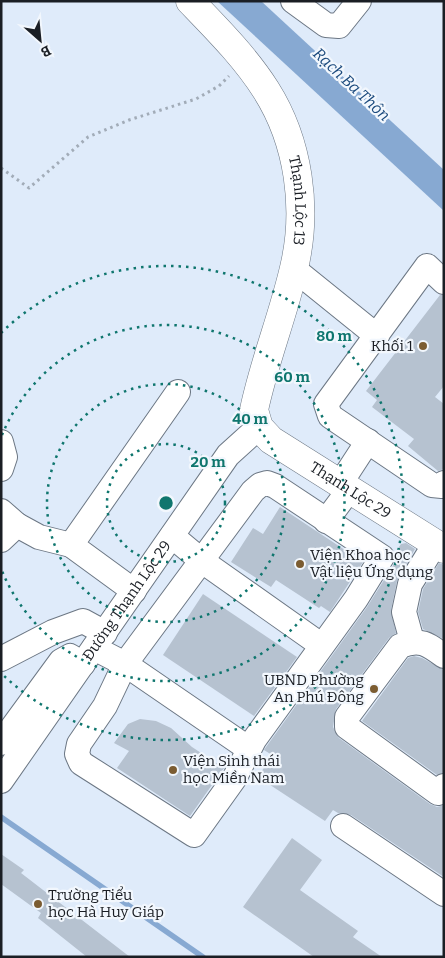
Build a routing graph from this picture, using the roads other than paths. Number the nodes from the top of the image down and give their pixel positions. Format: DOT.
graph roads {
  1 [pos="190,1"];
  2 [pos="293,1"];
  3 [pos="359,1"];
  4 [pos="294,269"];
  5 [pos="444,282"];
  6 [pos="377,336"];
  7 [pos="178,392"];
  8 [pos="259,427"];
  9 [pos="368,441"];
  10 [pos="1,442"];
  11 [pos="1,469"];
  12 [pos="444,483"];
  13 [pos="344,487"];
  14 [pos="326,521"];
  15 [pos="6,525"];
  16 [pos="172,536"];
  17 [pos="71,545"];
  18 [pos="440,547"];
  19 [pos="202,561"];
  20 [pos="134,591"];
  21 [pos="412,641"];
  22 [pos="321,645"];
  23 [pos="94,648"];
  24 [pos="444,656"];
  25 [pos="1,659"];
  26 [pos="125,664"];
  27 [pos="1,743"];
  28 [pos="249,750"];
  29 [pos="1,781"];
  30 [pos="444,786"];
  31 [pos="343,826"];
  32 [pos="444,894"];
  1 -- 4 [label="street, Thạnh Lộc 13"];
  2 -- 3 [label="street"];
  4 -- 6 [label="street"];
  4 -- 8 [label="street, Thạnh Lộc 13"];
  5 -- 6 [label="street"];
  6 -- 9 [label="street"];
  7 -- 17 [label="street"];
  8 -- 13 [label="street, Thạnh Lộc 29"];
  8 -- 16 [label="street, Đường Thạnh Lộc 29"];
  9 -- 12 [label="street"];
  9 -- 13 [label="street"];
  10 -- 11 [label="street"];
  13 -- 14 [label="street"];
  13 -- 18 [label="street, Thạnh Lộc 29"];
  14 -- 19 [label="street"];
  14 -- 22 [label="street"];
  15 -- 17 [label="street"];
  16 -- 19 [label="street"];
  16 -- 20 [label="street, Đường Thạnh Lộc 29"];
  17 -- 20 [label="street"];
  18 -- 21 [label="street"];
  19 -- 22 [label="street"];
  19 -- 26 [label="street"];
  20 -- 23 [label="street, Đường Thạnh Lộc 29"];
  21 -- 24 [label="street"];
  21 -- 30 [label="street"];
  22 -- 28 [label="street"];
  23 -- 25 [label="street"];
  23 -- 26 [label="street"];
  23 -- 27 [label="street"];
  23 -- 29 [label="street, Đường Thạnh Lộc 29"];
  26 -- 28 [label="street"];
  26 -- 28 [label="street"];
  31 -- 32 [label="street"];
}
